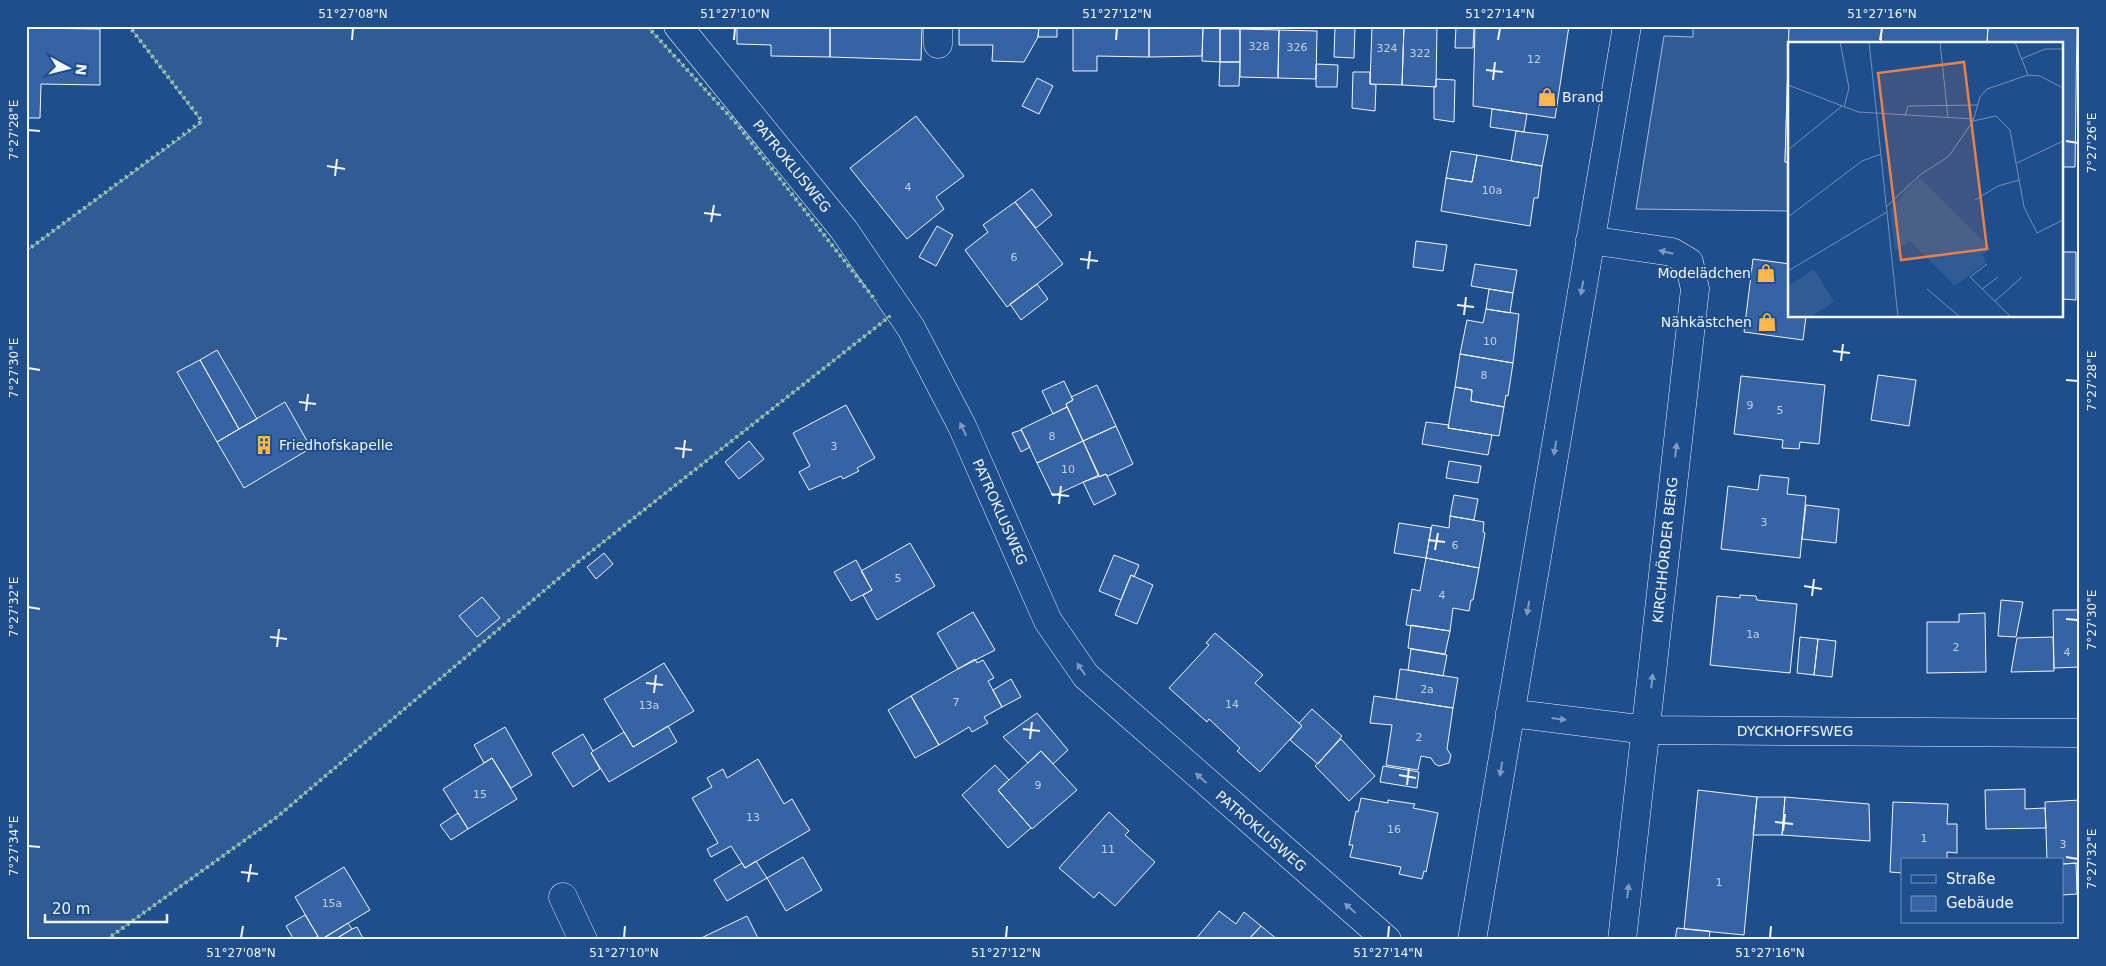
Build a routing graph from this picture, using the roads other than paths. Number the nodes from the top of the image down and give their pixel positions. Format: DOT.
graph roads {
  1 [pos="678,26"];
  2 [pos="1627,26"];
  3 [pos="1590,240"];
  4 [pos="1510,713"];
  5 [pos="1647,730"];
  6 [pos="2080,733"];
  7 [pos="563,897"];
  8 [pos="583,940"];
  9 [pos="1387,940"];
  10 [pos="1472,940"];
  11 [pos="1622,940"];
  9 -- 1 [label="street, PATROKLUSWEG, one-way"];
  2 -- 3 [label="street"];
  3 -- 4 [label="street, one-way"];
  5 -- 3 [label="street, KIRCHHÖRDER BERG, one-way"];
  4 -- 5 [label="street, DYCKHOFFSWEG, one-way"];
  4 -- 10 [label="street, one-way"];
  5 -- 6 [label="street, DYCKHOFFSWEG"];
  11 -- 5 [label="street, KIRCHHÖRDER BERG, one-way"];
  7 -- 8 [label="street"];
}
